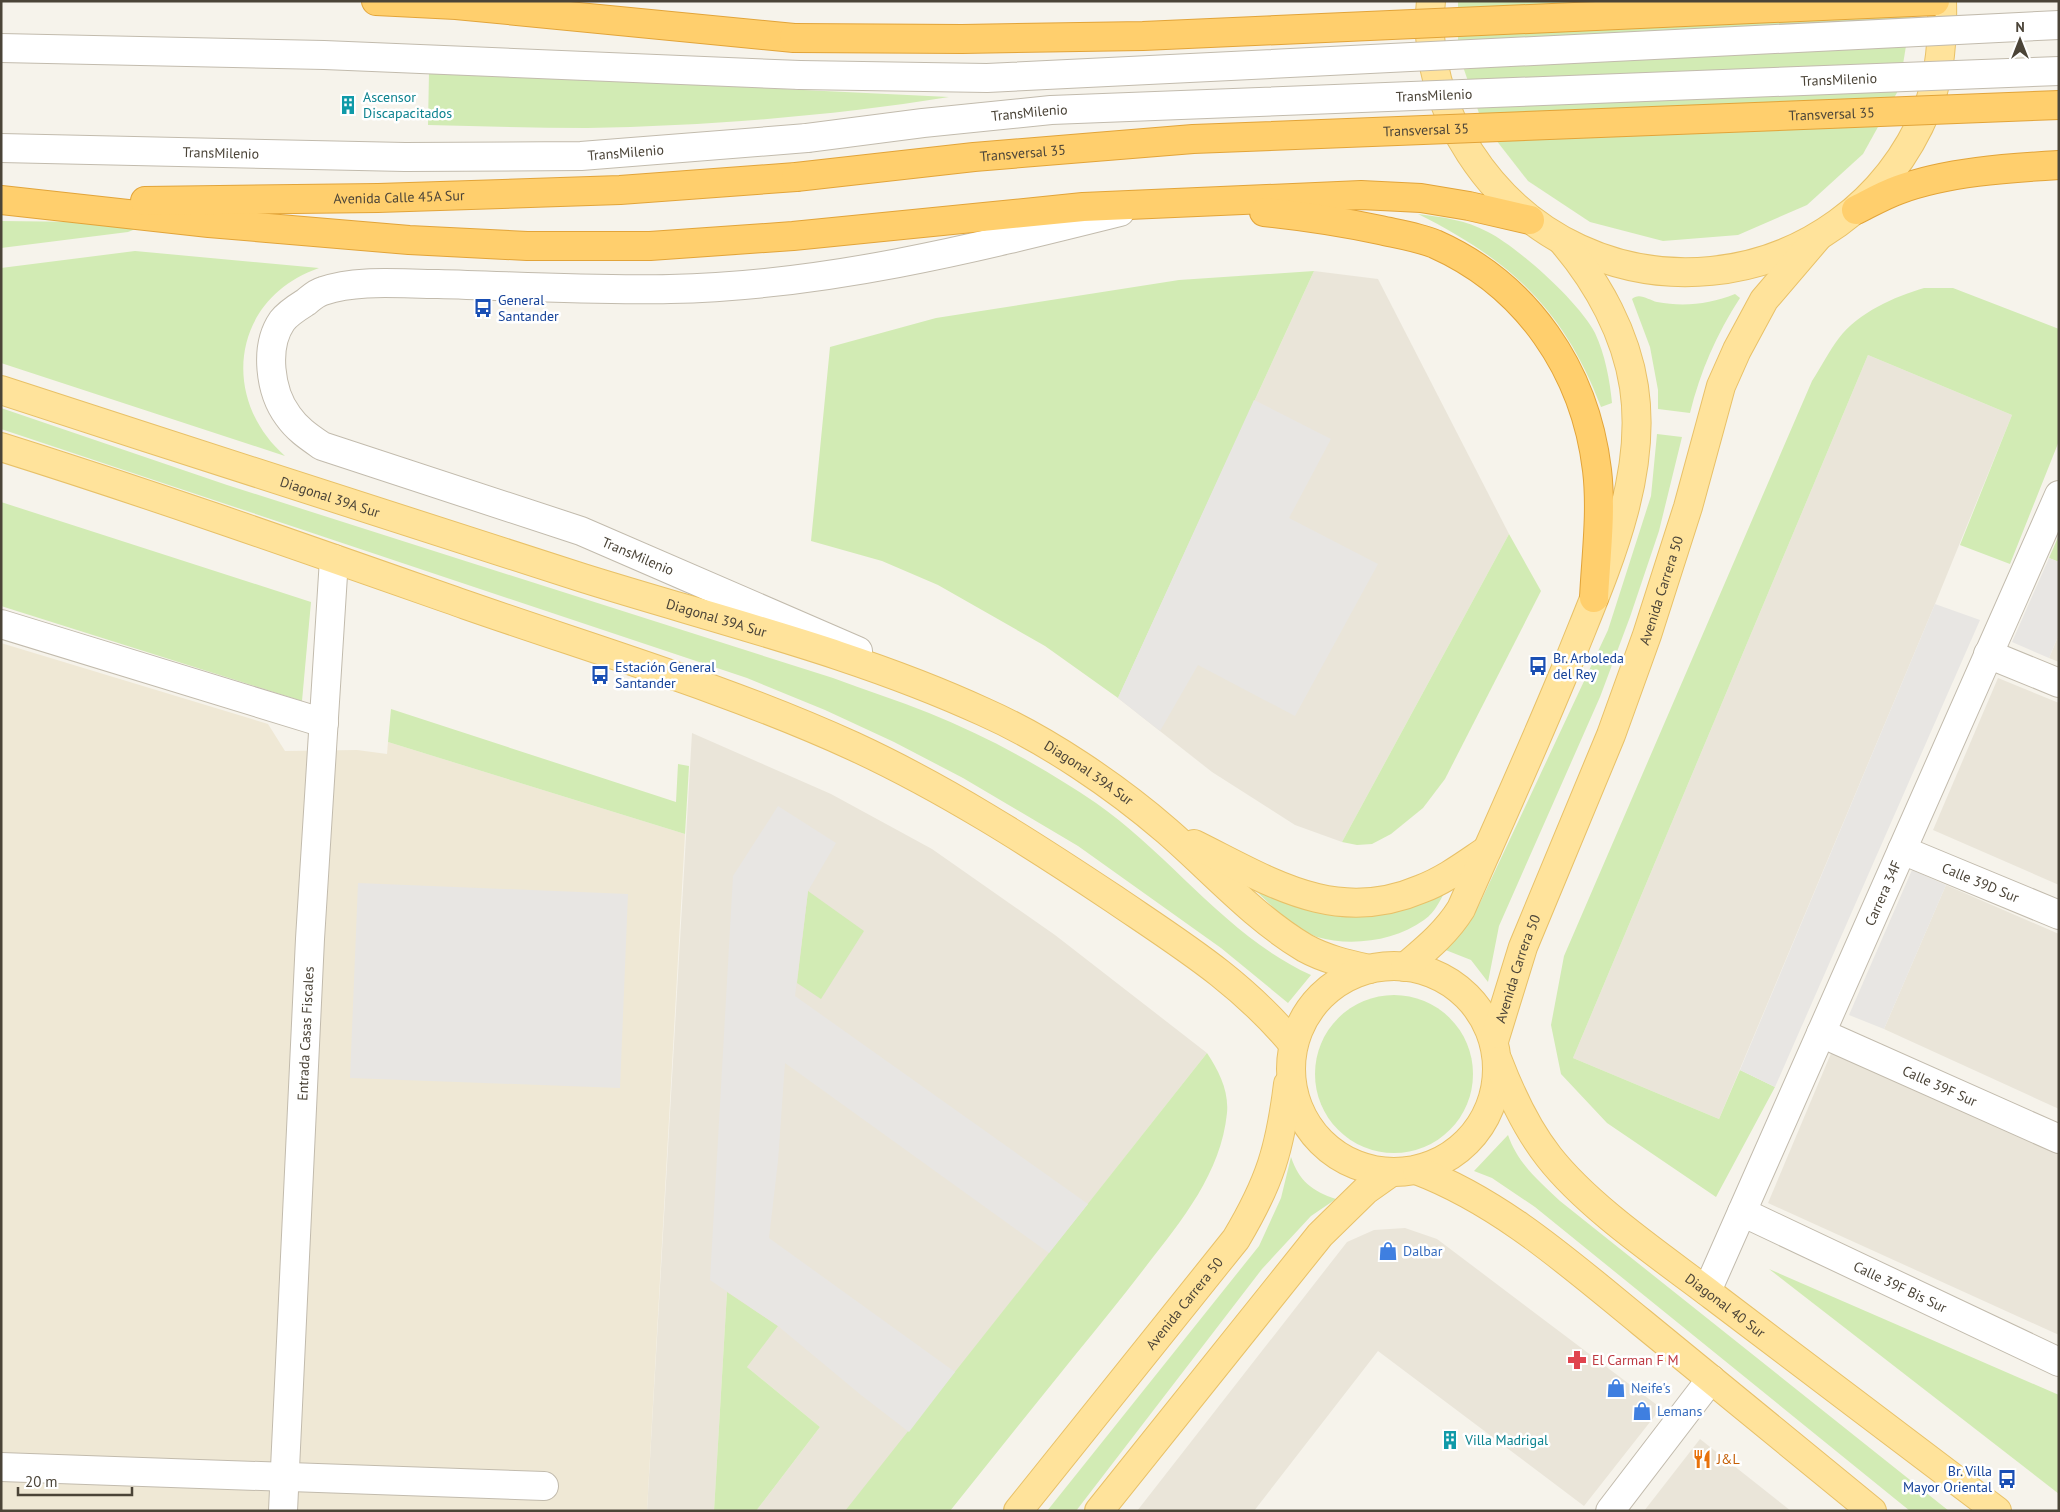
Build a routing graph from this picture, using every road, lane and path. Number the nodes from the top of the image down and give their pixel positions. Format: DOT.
graph roads {
  1 [pos="376,1"];
  2 [pos="383,1"];
  3 [pos="1431,1"];
  4 [pos="1935,1"];
  5 [pos="1942,1"];
  6 [pos="2059,24"];
  7 [pos="1,48"];
  8 [pos="2059,70"];
  9 [pos="2059,105"];
  10 [pos="1,148"];
  11 [pos="2059,165"];
  12 [pos="796,177"];
  13 [pos="1,199"];
  14 [pos="1183,202"];
  15 [pos="1154,204"];
  16 [pos="1856,210"];
  17 [pos="1530,220"];
  18 [pos="1817,238"];
  19 [pos="1564,243"];
  20 [pos="1,390"];
  21 [pos="1,447"];
  22 [pos="2059,495"];
  23 [pos="334,559"];
  24 [pos="1594,598"];
  25 [pos="1,624"];
  26 [pos="1988,654"];
  27 [pos="2059,683"];
  28 [pos="988,713"];
  29 [pos="324,723"];
  30 [pos="1166,830"];
  31 [pos="1487,850"];
  32 [pos="1902,850"];
  33 [pos="2059,915"];
  34 [pos="1406,967"];
  35 [pos="1369,969"];
  36 [pos="1821,1033"];
  37 [pos="1496,1051"];
  38 [pos="1291,1054"];
  39 [pos="2059,1139"];
  40 [pos="1416,1170"];
  41 [pos="1390,1173"];
  42 [pos="1742,1212"];
  43 [pos="1707,1291"];
  44 [pos="2059,1362"];
  45 [pos="1711,1379"];
  46 [pos="1,1467"];
  47 [pos="284,1477"];
  48 [pos="544,1486"];
  49 [pos="283,1511"];
  50 [pos="1018,1511"];
  51 [pos="1099,1511"];
  52 [pos="1610,1511"];
  53 [pos="1872,1511"];
  54 [pos="1997,1511"];
  1 -- 2 [label="highway"];
  2 -- 4 [label="highway, bridge"];
  3 -- 17 [label="main road"];
  5 -- 16 [label="main road"];
  6 -- 7 [label="street, bridge"];
  8 -- 10 [label="street, TransMilenio, bridge"];
  9 -- 12 [label="highway, Transversal 35, bridge"];
  11 -- 16 [label="highway"];
  12 -- 13 [label="highway, Avenida Calle 45A Sur"];
  13 -- 15 [label="highway"];
  14 -- 15 [label="highway"];
  14 -- 17 [label="highway"];
  14 -- 24 [label="highway"];
  15 -- 28 [label="street, TransMilenio"];
  16 -- 18 [label="main road"];
  17 -- 19 [label="main road"];
  18 -- 19 [label="main road"];
  18 -- 37 [label="main road, Avenida Carrera 50"];
  19 -- 24 [label="main road"];
  20 -- 28 [label="main road, Diagonal 39A Sur"];
  21 -- 23 [label="main road"];
  22 -- 26 [label="street, Carrera 34F"];
  23 -- 29 [label="street, Entrada Casas Fiscales"];
  23 -- 38 [label="main road"];
  24 -- 31 [label="main road"];
  25 -- 29 [label="street"];
  26 -- 27 [label="street"];
  26 -- 32 [label="street, Carrera 34F"];
  28 -- 30 [label="main road, Diagonal 39A Sur"];
  29 -- 47 [label="street, Entrada Casas Fiscales"];
  30 -- 31 [label="main road"];
  30 -- 35 [label="main road, Diagonal 39A Sur"];
  31 -- 34 [label="main road"];
  32 -- 33 [label="street, Calle 39D Sur"];
  32 -- 36 [label="street, Carrera 34F"];
  34 -- 35 [label="main road, Diagonal 40 Sur"];
  34 -- 37 [label="main road, Diagonal 40 Sur"];
  35 -- 38 [label="main road"];
  36 -- 39 [label="street, Calle 39F Sur"];
  36 -- 42 [label="street, Carrera 34F"];
  37 -- 40 [label="main road"];
  37 -- 43 [label="main road, Diagonal 40 Sur"];
  38 -- 41 [label="main road"];
  38 -- 50 [label="main road, Avenida Carrera 50"];
  40 -- 41 [label="main road"];
  40 -- 45 [label="main road"];
  41 -- 51 [label="main road"];
  42 -- 43 [label="street, Carrera 34F"];
  42 -- 44 [label="street, Calle 39F Bis Sur"];
  43 -- 54 [label="main road, Diagonal 40 Sur"];
  45 -- 52 [label="street"];
  45 -- 53 [label="main road"];
  46 -- 47 [label="street"];
  47 -- 48 [label="street"];
  47 -- 49 [label="street, Entrada Casas Fiscales"];
}
